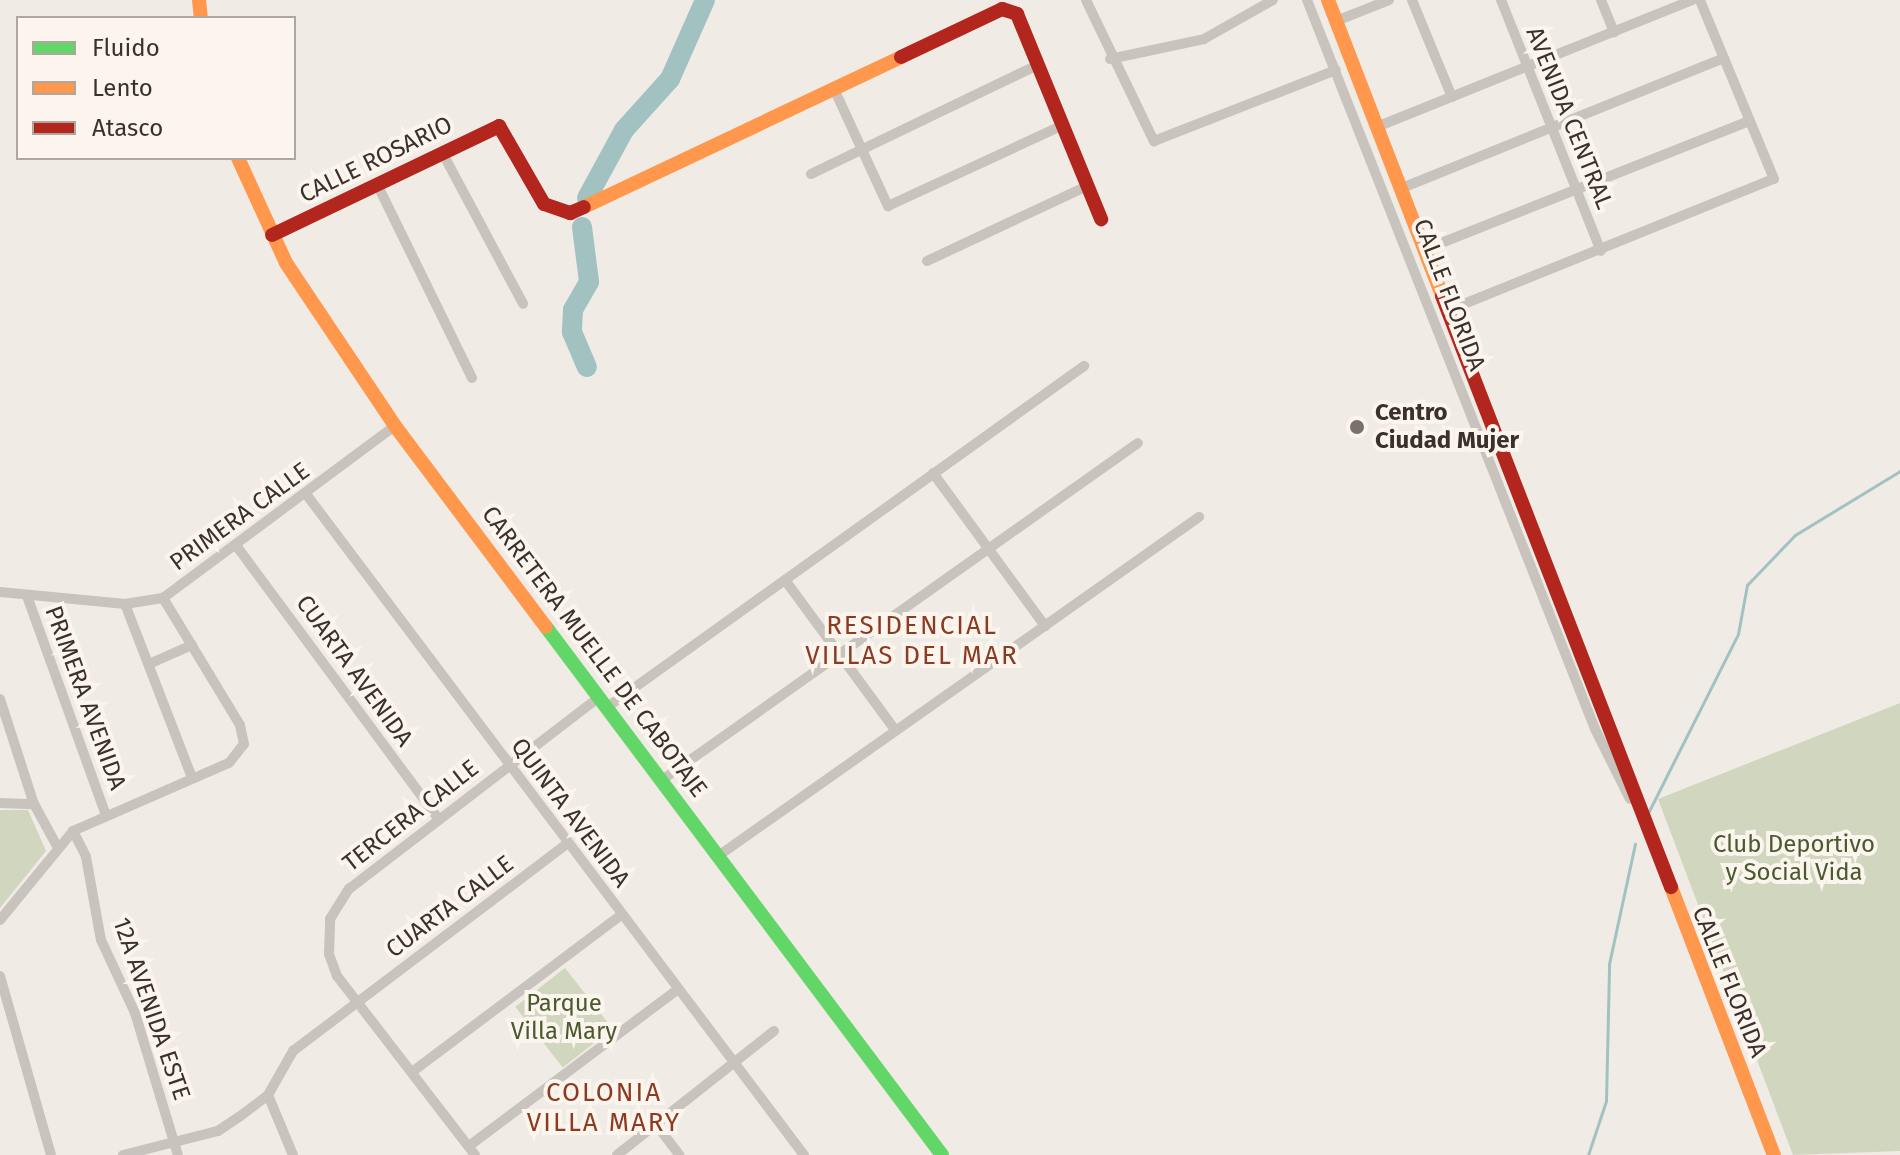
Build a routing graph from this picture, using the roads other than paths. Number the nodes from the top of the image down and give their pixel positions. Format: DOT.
graph roads {
  1 [pos="1086,0"];
  2 [pos="1307,0"];
  3 [pos="1328,0"];
  4 [pos="1389,0"];
  5 [pos="1412,0"];
  6 [pos="1501,0"];
  7 [pos="1601,0"];
  8 [pos="1693,0"];
  9 [pos="1700,0"];
  10 [pos="1267,1"];
  11 [pos="1336,21"];
  12 [pos="1614,32"];
  13 [pos="1724,58"];
  14 [pos="1110,59"];
  15 [pos="1037,65"];
  16 [pos="1528,67"];
  17 [pos="1336,70"];
  18 [pos="835,91"];
  19 [pos="1452,97"];
  20 [pos="1749,121"];
  21 [pos="1063,125"];
  22 [pos="1379,126"];
  23 [pos="1552,128"];
  24 [pos="861,149"];
  25 [pos="442,152"];
  26 [pos="239,160"];
  27 [pos="811,174"];
  28 [pos="377,184"];
  29 [pos="1087,186"];
  30 [pos="1402,188"];
  31 [pos="1577,191"];
  32 [pos="1101,219"];
  33 [pos="272,235"];
  34 [pos="1426,249"];
  35 [pos="1601,251"];
  36 [pos="927,261"];
  37 [pos="523,304"];
  38 [pos="1449,310"];
  39 [pos="1084,366"];
  40 [pos="472,378"];
  41 [pos="395,426"];
  42 [pos="1138,443"];
  43 [pos="933,473"];
  44 [pos="306,494"];
  45 [pos="1199,517"];
  46 [pos="238,548"];
  47 [pos="988,550"];
  48 [pos="785,580"];
  49 [pos="0,592"];
  50 [pos="27,596"];
  51 [pos="163,598"];
  52 [pos="125,604"];
  53 [pos="1045,626"];
  54 [pos="192,645"];
  55 [pos="839,655"];
  56 [pos="149,664"];
  57 [pos="0,699"];
  58 [pos="602,703"];
  59 [pos="896,731"];
  60 [pos="508,765"];
  61 [pos="192,778"];
  62 [pos="662,780"];
  63 [pos="0,803"];
  64 [pos="34,804"];
  65 [pos="105,813"];
  66 [pos="438,818"];
  67 [pos="1643,826"];
  68 [pos="73,831"];
  69 [pos="567,844"];
  70 [pos="58,848"];
  71 [pos="721,854"];
  72 [pos="621,915"];
  73 [pos="0,920"];
  74 [pos="0,976"];
  75 [pos="677,990"];
  76 [pos="357,1002"];
  77 [pos="774,1031"];
  78 [pos="732,1064"];
  79 [pos="412,1072"];
  80 [pos="268,1095"];
  81 [pos="656,1124"];
  82 [pos="174,1141"];
  83 [pos="472,1151"];
  84 [pos="51,1155"];
  85 [pos="123,1155"];
  86 [pos="178,1155"];
  87 [pos="293,1155"];
  88 [pos="617,1155"];
  89 [pos="679,1155"];
  90 [pos="804,1155"];
  91 [pos="942,1155"];
  92 [pos="1774,1155"];
  1 -- 14 [label="street"];
  2 -- 17 [label="street, CALLE FLORIDA"];
  3 -- 11 [label="street, CALLE FLORIDA"];
  4 -- 11 [label="street"];
  5 -- 19 [label="street"];
  6 -- 16 [label="street, AVENIDA CENTRAL"];
  7 -- 12 [label="street"];
  8 -- 12 [label="street"];
  9 -- 13 [label="street"];
  10 -- 14 [label="street"];
  11 -- 22 [label="street, CALLE FLORIDA"];
  12 -- 16 [label="street"];
  13 -- 20 [label="street"];
  13 -- 23 [label="street"];
  14 -- 17 [label="street"];
  15 -- 18 [label="street"];
  15 -- 21 [label="street"];
  15 -- 24 [label="street"];
  16 -- 19 [label="street"];
  16 -- 23 [label="street, AVENIDA CENTRAL"];
  17 -- 67 [label="street, CALLE FLORIDA"];
  18 -- 24 [label="street"];
  18 -- 25 [label="street, CALLE ROSARIO"];
  19 -- 22 [label="street"];
  20 -- 31 [label="street"];
  20 -- 35 [label="street"];
  21 -- 24 [label="street"];
  21 -- 29 [label="street"];
  22 -- 30 [label="street, CALLE FLORIDA"];
  23 -- 30 [label="street"];
  23 -- 31 [label="street, AVENIDA CENTRAL"];
  24 -- 27 [label="street"];
  25 -- 28 [label="street, CALLE ROSARIO"];
  25 -- 37 [label="street"];
  26 -- 33 [label="street, CARRETERA MUELLE DE CABOTAJE"];
  28 -- 33 [label="street, CALLE ROSARIO"];
  28 -- 40 [label="street"];
  29 -- 32 [label="street"];
  29 -- 36 [label="street"];
  30 -- 34 [label="street, CALLE FLORIDA"];
  31 -- 34 [label="street"];
  31 -- 35 [label="street, AVENIDA CENTRAL"];
  33 -- 41 [label="street, CARRETERA MUELLE DE CABOTAJE"];
  34 -- 38 [label="street, CALLE FLORIDA"];
  35 -- 38 [label="street"];
  38 -- 67 [label="street, CALLE FLORIDA"];
  39 -- 43 [label="street, TERCERA CALLE"];
  41 -- 44 [label="street, PRIMERA CALLE"];
  41 -- 58 [label="street, CARRETERA MUELLE DE CABOTAJE"];
  42 -- 47 [label="street"];
  43 -- 47 [label="street"];
  43 -- 48 [label="street, TERCERA CALLE"];
  44 -- 46 [label="street, PRIMERA CALLE"];
  44 -- 60 [label="street, QUINTA AVENIDA"];
  45 -- 53 [label="street"];
  46 -- 51 [label="street, PRIMERA CALLE"];
  46 -- 66 [label="street, CUARTA AVENIDA"];
  47 -- 53 [label="street"];
  47 -- 55 [label="street"];
  48 -- 55 [label="street"];
  48 -- 58 [label="street, TERCERA CALLE"];
  49 -- 50 [label="street, PRIMERA CALLE"];
  50 -- 52 [label="street, PRIMERA CALLE"];
  50 -- 65 [label="street, PRIMERA AVENIDA"];
  51 -- 52 [label="street, PRIMERA CALLE"];
  51 -- 54 [label="street"];
  52 -- 56 [label="street"];
  53 -- 59 [label="street"];
  54 -- 56 [label="street"];
  54 -- 61 [label="street"];
  55 -- 59 [label="street"];
  55 -- 62 [label="street"];
  56 -- 61 [label="street"];
  57 -- 64 [label="street"];
  58 -- 60 [label="street, TERCERA CALLE"];
  58 -- 62 [label="street, CARRETERA MUELLE DE CABOTAJE"];
  59 -- 71 [label="street"];
  60 -- 66 [label="street, TERCERA CALLE"];
  60 -- 69 [label="street, QUINTA AVENIDA"];
  61 -- 65 [label="street"];
  62 -- 71 [label="street, CARRETERA MUELLE DE CABOTAJE"];
  63 -- 64 [label="street"];
  64 -- 70 [label="street"];
  65 -- 68 [label="street"];
  66 -- 76 [label="street, TERCERA CALLE"];
  67 -- 92 [label="street, CALLE FLORIDA"];
  68 -- 70 [label="street"];
  68 -- 82 [label="street, 12A AVENIDA ESTE"];
  69 -- 72 [label="street, QUINTA AVENIDA"];
  69 -- 76 [label="street, CUARTA CALLE"];
  70 -- 73 [label="street"];
  71 -- 91 [label="street, CARRETERA MUELLE DE CABOTAJE"];
  72 -- 75 [label="street, QUINTA AVENIDA"];
  72 -- 79 [label="street"];
  74 -- 84 [label="street"];
  75 -- 78 [label="street, QUINTA AVENIDA"];
  75 -- 83 [label="street"];
  76 -- 79 [label="street, TERCERA CALLE"];
  76 -- 80 [label="street, CUARTA CALLE"];
  77 -- 78 [label="street"];
  78 -- 81 [label="street"];
  78 -- 90 [label="street, QUINTA AVENIDA"];
  79 -- 83 [label="street, TERCERA CALLE"];
  80 -- 82 [label="street"];
  80 -- 87 [label="street"];
  81 -- 88 [label="street"];
  81 -- 89 [label="street"];
  82 -- 85 [label="street"];
  82 -- 86 [label="street, 12A AVENIDA ESTE"];
}
